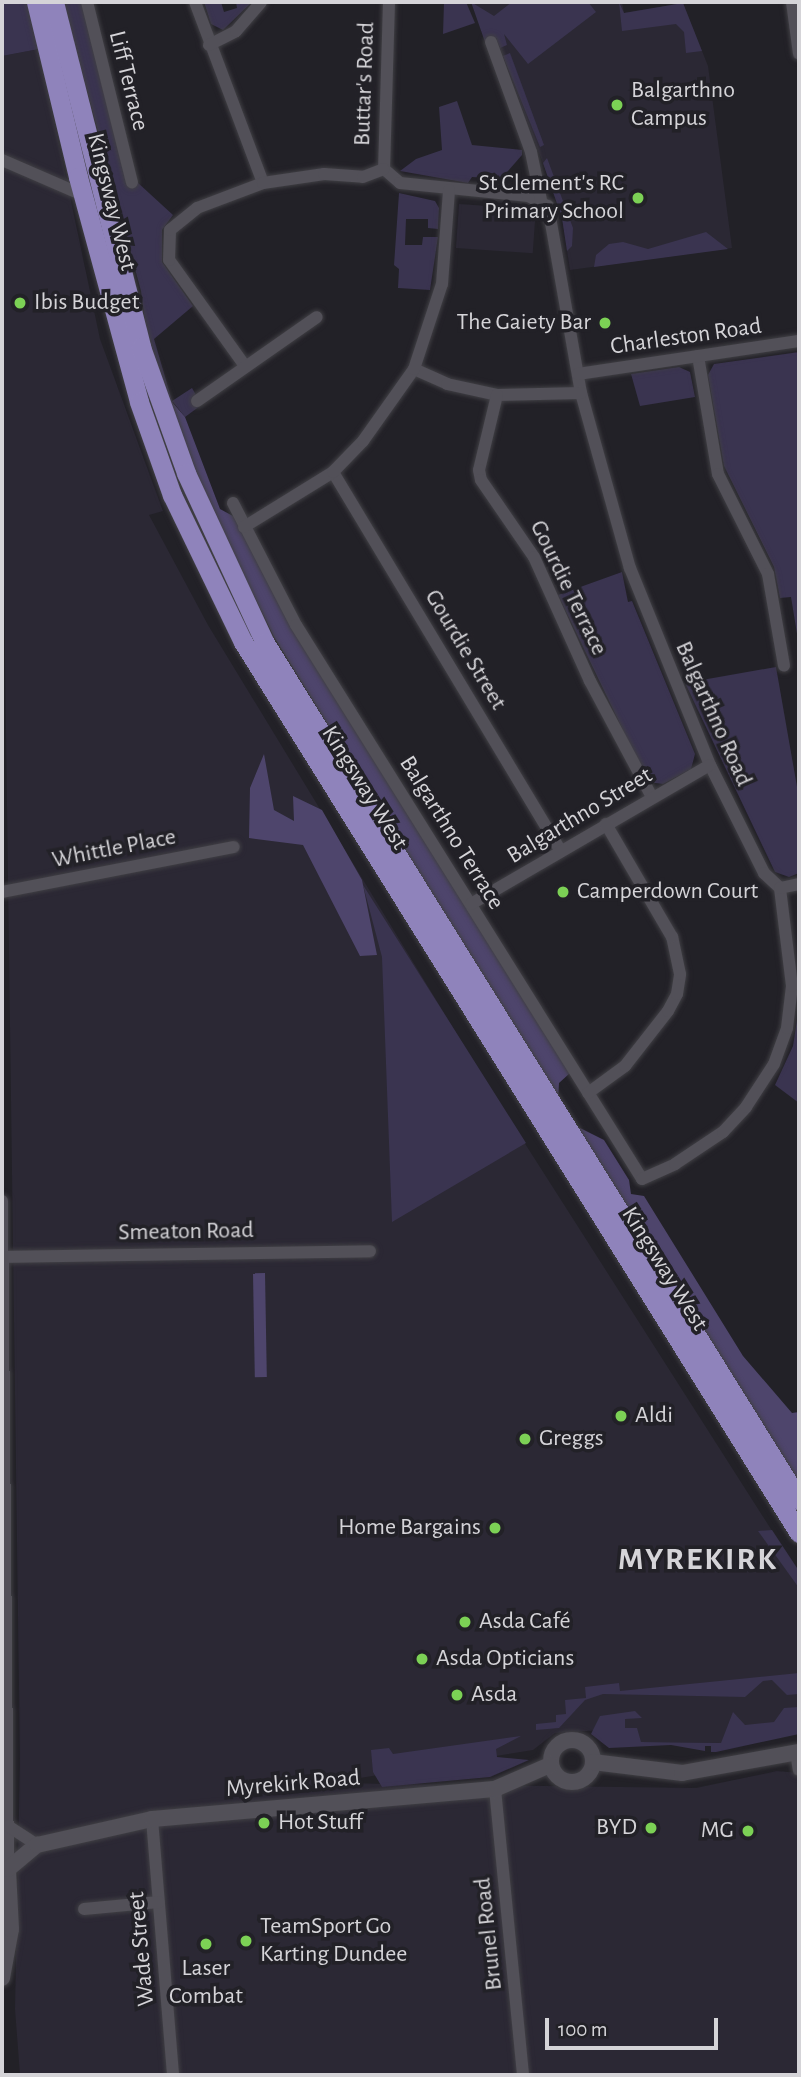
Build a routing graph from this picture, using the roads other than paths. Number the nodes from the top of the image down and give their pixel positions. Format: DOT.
graph roads {
  1 [pos="36,2"];
  2 [pos="54,2"];
  3 [pos="87,2"];
  4 [pos="195,2"];
  5 [pos="261,2"];
  6 [pos="389,2"];
  7 [pos="792,2"];
  8 [pos="491,42"];
  9 [pos="209,45"];
  10 [pos="799,54"];
  11 [pos="2,160"];
  12 [pos="384,169"];
  13 [pos="134,173"];
  14 [pos="263,183"];
  15 [pos="449,190"];
  16 [pos="83,195"];
  17 [pos="541,200"];
  18 [pos="317,317"];
  19 [pos="799,341"];
  20 [pos="698,356"];
  21 [pos="245,366"];
  22 [pos="414,369"];
  23 [pos="578,374"];
  24 [pos="581,393"];
  25 [pos="497,395"];
  26 [pos="197,401"];
  27 [pos="333,472"];
  28 [pos="233,503"];
  29 [pos="244,527"];
  30 [pos="784,666"];
  31 [pos="710,765"];
  32 [pos="652,797"];
  33 [pos="606,824"];
  34 [pos="234,847"];
  35 [pos="561,851"];
  36 [pos="799,884"];
  37 [pos="780,888"];
  38 [pos="2,892"];
  39 [pos="471,904"];
  40 [pos="588,1093"];
  41 [pos="2,1201"];
  42 [pos="370,1251"];
  43 [pos="3,1257"];
  44 [pos="799,1500"];
  45 [pos="799,1533"];
  46 [pos="797,1752"];
  47 [pos="593,1762"];
  48 [pos="550,1765"];
  49 [pos="799,1770"];
  50 [pos="495,1789"];
  51 [pos="152,1819"];
  52 [pos="8,1826"];
  53 [pos="37,1846"];
  54 [pos="8,1869"];
  55 [pos="159,1902"];
  56 [pos="83,1909"];
  57 [pos="4,1974"];
  58 [pos="173,2075"];
  59 [pos="523,2075"];
  1 -- 16 [label="highway, Kingsway West"];
  2 -- 44 [label="highway, Kingsway West"];
  3 -- 13 [label="street, Liff Terrace"];
  4 -- 9 [label="street"];
  5 -- 9 [label="street"];
  6 -- 12 [label="street, Buttar's Road"];
  7 -- 10 [label="street"];
  8 -- 17 [label="street, Balgarthno Road"];
  9 -- 14 [label="street"];
  11 -- 16 [label="street"];
  12 -- 14 [label="street"];
  12 -- 15 [label="street"];
  14 -- 21 [label="street"];
  15 -- 17 [label="street"];
  15 -- 22 [label="street"];
  16 -- 45 [label="highway, Kingsway West"];
  17 -- 23 [label="street, Balgarthno Road"];
  18 -- 21 [label="street"];
  19 -- 20 [label="street, Charleston Road"];
  20 -- 23 [label="street, Charleston Road"];
  20 -- 30 [label="street"];
  21 -- 26 [label="street"];
  22 -- 25 [label="street"];
  22 -- 27 [label="street"];
  23 -- 24 [label="street, Balgarthno Road"];
  24 -- 25 [label="street"];
  24 -- 31 [label="street, Balgarthno Road"];
  25 -- 32 [label="street, Gourdie Terrace"];
  27 -- 29 [label="street"];
  27 -- 35 [label="street, Gourdie Street"];
  28 -- 29 [label="street, Balgarthno Terrace"];
  29 -- 39 [label="street, Balgarthno Terrace"];
  31 -- 32 [label="street, Balgarthno Street"];
  31 -- 37 [label="street, Balgarthno Road"];
  32 -- 33 [label="street, Balgarthno Street"];
  33 -- 35 [label="street, Balgarthno Street"];
  33 -- 40 [label="street"];
  34 -- 38 [label="street, Whittle Place"];
  35 -- 39 [label="street, Balgarthno Street"];
  36 -- 37 [label="street"];
  37 -- 40 [label="street, Balgarthno Terrace"];
  39 -- 40 [label="street, Balgarthno Terrace"];
  41 -- 43 [label="street"];
  42 -- 43 [label="street, Smeaton Road"];
  43 -- 52 [label="street"];
  46 -- 47 [label="street"];
  46 -- 49 [label="street"];
  47 -- 48 [label="street"];
  47 -- 48 [label="street, Myrekirk Road"];
  48 -- 50 [label="street, Myrekirk Road"];
  50 -- 51 [label="street, Myrekirk Road"];
  50 -- 59 [label="street, Brunel Road"];
  51 -- 53 [label="street, Myrekirk Road"];
  51 -- 55 [label="street, Wade Street"];
  52 -- 53 [label="street"];
  52 -- 54 [label="street"];
  53 -- 54 [label="street, Myrekirk Road"];
  54 -- 57 [label="street"];
  55 -- 56 [label="street"];
  55 -- 58 [label="street, Wade Street"];
}
